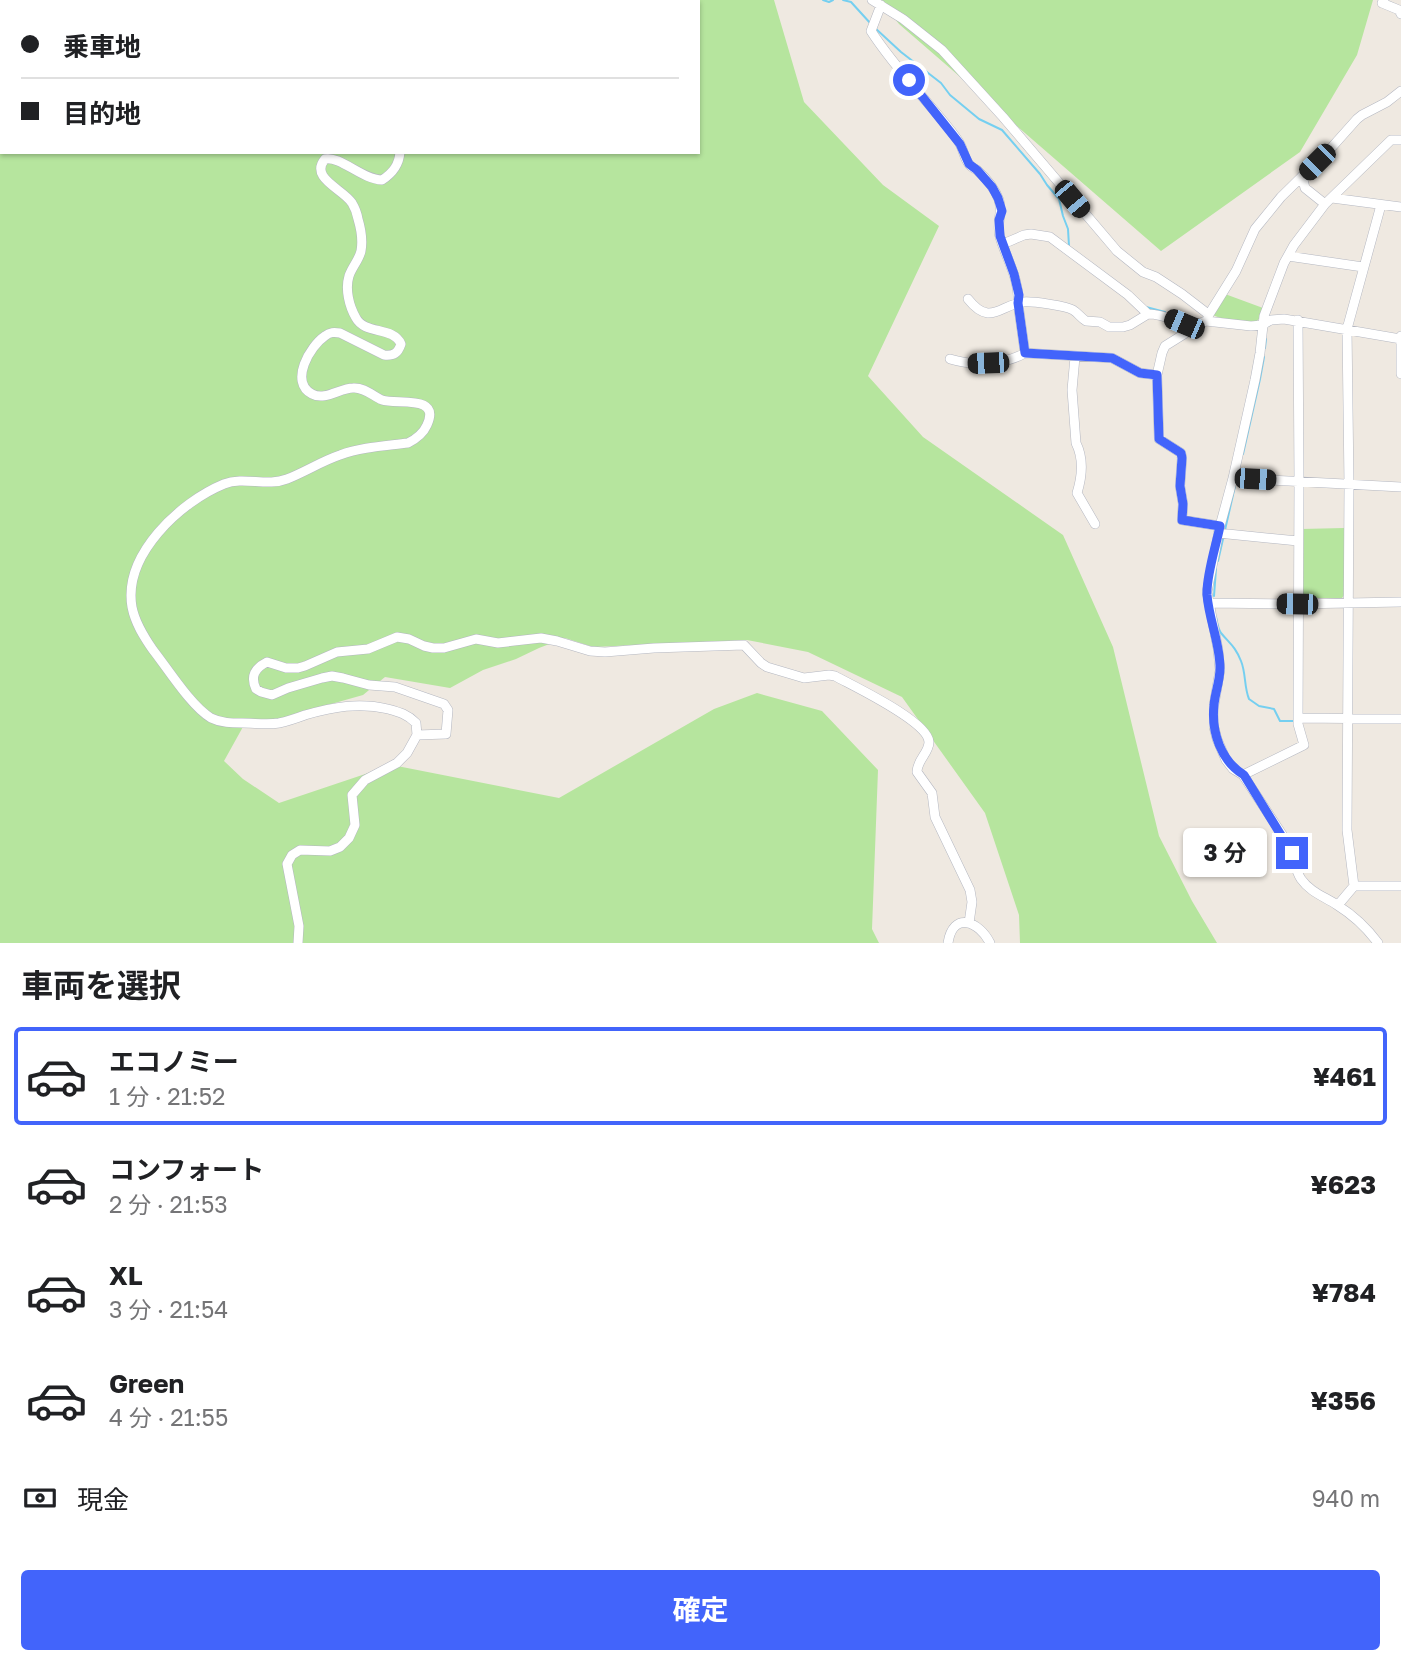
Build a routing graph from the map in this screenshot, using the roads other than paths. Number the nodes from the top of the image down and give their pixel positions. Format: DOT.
graph roads {
  1 [pos="1384,0"];
  2 [pos="877,3"];
  3 [pos="1401,14"];
  4 [pos="1401,90"];
  5 [pos="1401,140"];
  6 [pos="399,154"];
  7 [pos="1302,176"];
  8 [pos="1328,201"];
  9 [pos="1381,205"];
  10 [pos="1401,207"];
  11 [pos="1003,244"];
  12 [pos="1288,256"];
  13 [pos="1363,267"];
  14 [pos="968,299"];
  15 [pos="1018,303"];
  16 [pos="1148,314"];
  17 [pos="1207,317"];
  18 [pos="1298,320"];
  19 [pos="1262,324"];
  20 [pos="1193,326"];
  21 [pos="1347,329"];
  22 [pos="1401,338"];
  23 [pos="1025,353"];
  24 [pos="1075,356"];
  25 [pos="950,359"];
  26 [pos="1401,374"];
  27 [pos="1157,375"];
  28 [pos="1233,478"];
  29 [pos="1299,482"];
  30 [pos="1349,485"];
  31 [pos="1401,487"];
  32 [pos="1095,524"];
  33 [pos="1219,530"];
  34 [pos="1298,541"];
  35 [pos="1401,602"];
  36 [pos="1209,603"];
  37 [pos="1348,603"];
  38 [pos="1297,604"];
  39 [pos="1298,718"];
  40 [pos="1348,718"];
  41 [pos="1401,719"];
  42 [pos="417,735"];
  43 [pos="1244,775"];
  44 [pos="1354,886"];
  45 [pos="1401,886"];
  46 [pos="1338,905"];
  47 [pos="969,923"];
  48 [pos="298,943"];
  49 [pos="948,943"];
  50 [pos="990,943"];
  51 [pos="1378,943"];
  1 -- 3 [label="street"];
  2 -- 11 [label="street"];
  2 -- 17 [label="street"];
  4 -- 7 [label="street"];
  5 -- 8 [label="street"];
  6 -- 42 [label="street"];
  7 -- 8 [label="street"];
  7 -- 17 [label="street"];
  8 -- 9 [label="street"];
  8 -- 12 [label="street"];
  9 -- 10 [label="street"];
  9 -- 13 [label="street"];
  11 -- 15 [label="street"];
  11 -- 16 [label="street"];
  12 -- 13 [label="street"];
  12 -- 19 [label="street"];
  13 -- 21 [label="street"];
  14 -- 15 [label="street"];
  15 -- 16 [label="street"];
  15 -- 23 [label="street"];
  16 -- 20 [label="street"];
  17 -- 19 [label="street"];
  17 -- 20 [label="street"];
  18 -- 19 [label="street"];
  18 -- 21 [label="street"];
  18 -- 29 [label="street"];
  19 -- 28 [label="street"];
  20 -- 27 [label="street"];
  21 -- 22 [label="street"];
  21 -- 30 [label="street"];
  22 -- 26 [label="street"];
  23 -- 24 [label="street"];
  23 -- 25 [label="street"];
  24 -- 27 [label="street"];
  24 -- 32 [label="street"];
  27 -- 33 [label="street"];
  28 -- 29 [label="street"];
  28 -- 33 [label="street"];
  29 -- 30 [label="street"];
  29 -- 34 [label="street"];
  30 -- 31 [label="street"];
  30 -- 37 [label="street"];
  33 -- 34 [label="street"];
  33 -- 36 [label="street"];
  34 -- 38 [label="street"];
  35 -- 37 [label="street"];
  36 -- 38 [label="street"];
  36 -- 43 [label="street"];
  37 -- 38 [label="street"];
  37 -- 40 [label="street"];
  38 -- 39 [label="street"];
  39 -- 40 [label="street"];
  39 -- 43 [label="street"];
  40 -- 41 [label="street"];
  40 -- 44 [label="street"];
  42 -- 47 [label="street"];
  42 -- 48 [label="street"];
  43 -- 46 [label="street"];
  44 -- 45 [label="street"];
  44 -- 46 [label="street"];
  46 -- 51 [label="street"];
  47 -- 49 [label="street"];
  47 -- 50 [label="street"];
}
